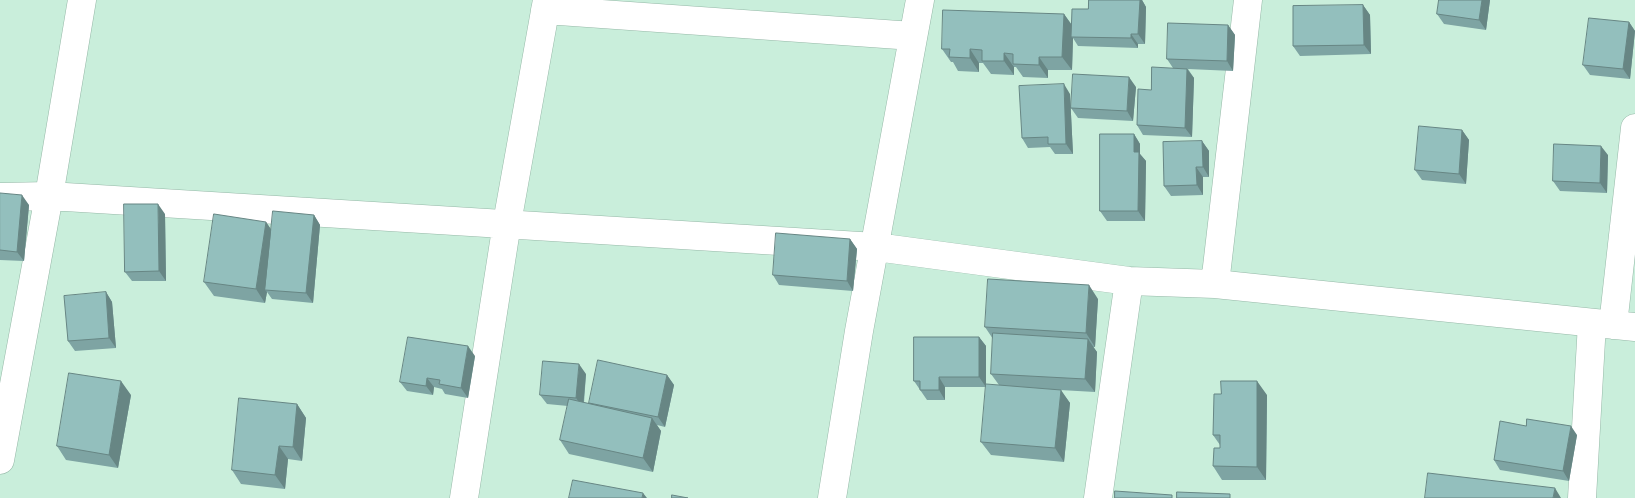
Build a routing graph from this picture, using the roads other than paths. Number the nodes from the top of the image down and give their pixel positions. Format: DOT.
graph roads {
  1 [pos="82,0"];
  2 [pos="920,0"];
  3 [pos="1248,0"];
  4 [pos="546,5"];
  5 [pos="913,36"];
  6 [pos="1635,128"];
  7 [pos="49,196"];
  8 [pos="0,197"];
  9 [pos="507,223"];
  10 [pos="876,247"];
  11 [pos="1129,281"];
  12 [pos="1215,284"];
  13 [pos="1614,325"];
  14 [pos="0,460"];
  15 [pos="464,498"];
  16 [pos="832,498"];
  17 [pos="1098,498"];
  18 [pos="1582,498"];
  1 -- 7 [label="street"];
  2 -- 5 [label="street"];
  3 -- 12 [label="street"];
  4 -- 5 [label="street"];
  4 -- 9 [label="street"];
  5 -- 10 [label="street"];
  6 -- 13 [label="street"];
  7 -- 8 [label="street"];
  7 -- 9 [label="street"];
  7 -- 14 [label="street"];
  9 -- 10 [label="street"];
  9 -- 15 [label="street"];
  10 -- 11 [label="street"];
  10 -- 16 [label="street"];
  11 -- 12 [label="street"];
  11 -- 17 [label="street"];
  12 -- 13 [label="street"];
  13 -- 18 [label="street"];
}
